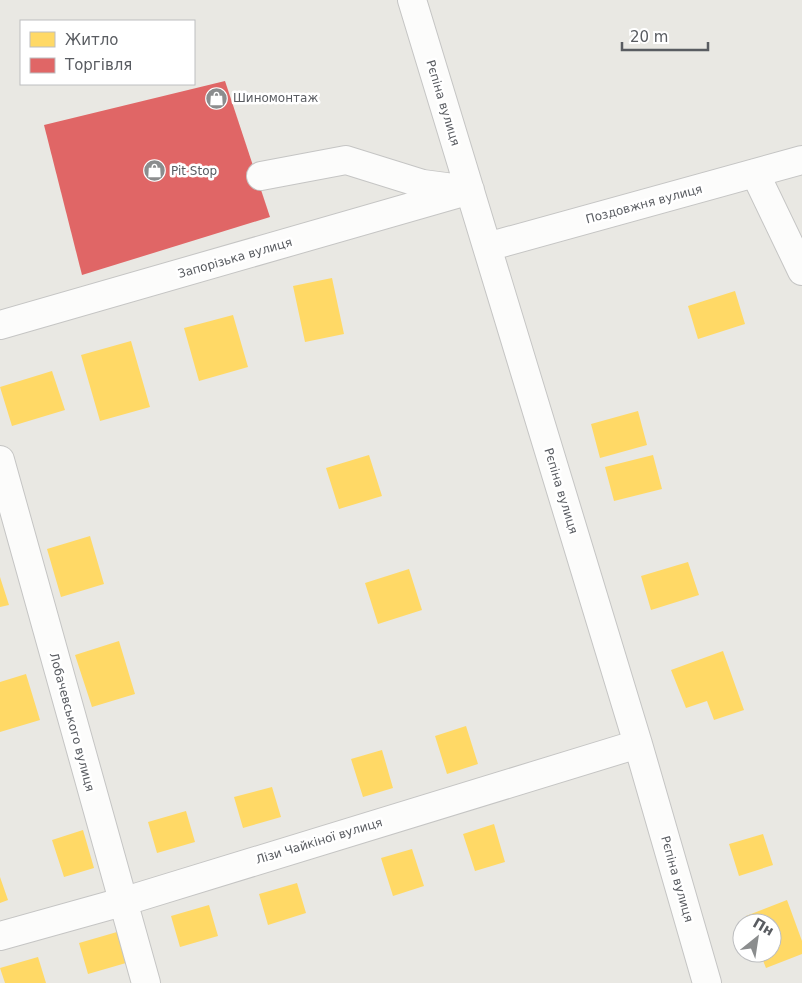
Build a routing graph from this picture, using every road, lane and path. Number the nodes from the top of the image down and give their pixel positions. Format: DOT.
graph roads {
  1 [pos="412,0"];
  2 [pos="802,160"];
  3 [pos="755,173"];
  4 [pos="261,176"];
  5 [pos="470,190"];
  6 [pos="486,247"];
  7 [pos="802,271"];
  8 [pos="0,325"];
  9 [pos="0,460"];
  10 [pos="638,744"];
  11 [pos="122,902"];
  12 [pos="0,936"];
  13 [pos="146,983"];
  14 [pos="707,983"];
  1 -- 5 [label="street, Рєпіна вулиця"];
  2 -- 3 [label="street, Поздовжня вулиця"];
  3 -- 6 [label="street, Поздовжня вулиця"];
  3 -- 7 [label="street"];
  4 -- 5 [label="street"];
  5 -- 6 [label="street, Рєпіна вулиця"];
  5 -- 8 [label="street, Запорізька вулиця"];
  6 -- 10 [label="street, Рєпіна вулиця"];
  9 -- 11 [label="street, Лобачевського вулиця"];
  10 -- 11 [label="street, Лізи Чайкіної вулиця"];
  10 -- 14 [label="street, Рєпіна вулиця"];
  11 -- 12 [label="street, Лізи Чайкіної вулиця"];
  11 -- 13 [label="street, Лобачевського вулиця"];
}
